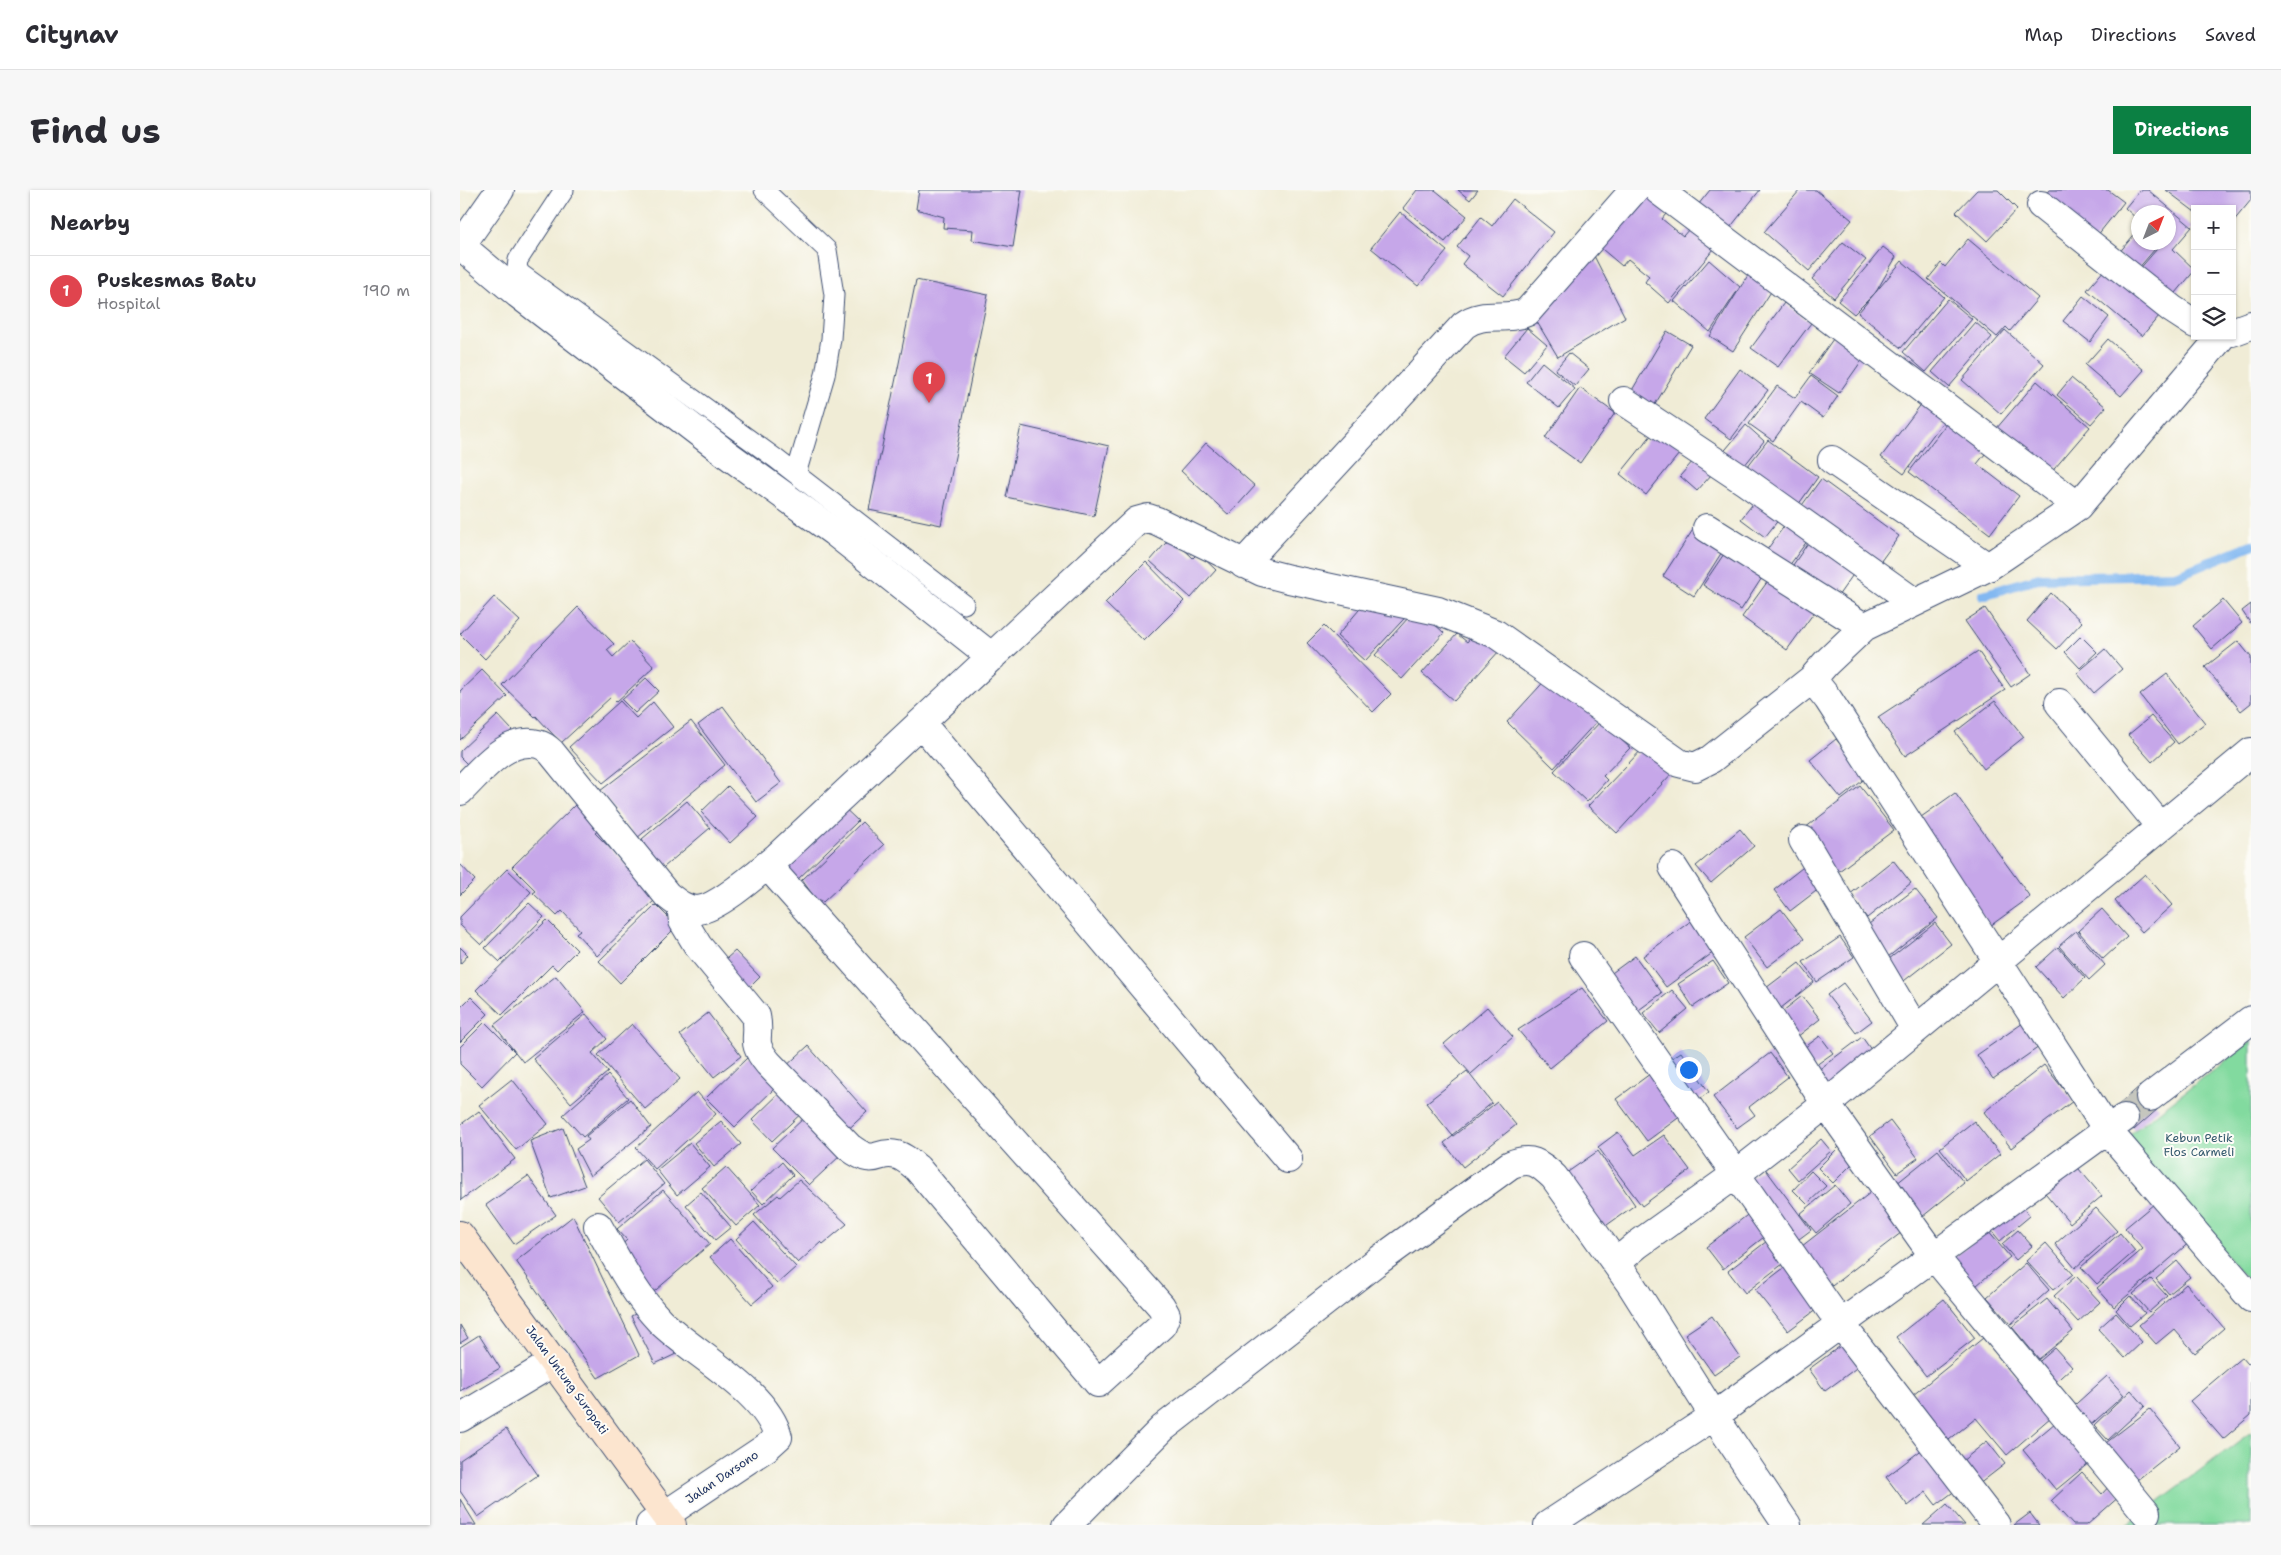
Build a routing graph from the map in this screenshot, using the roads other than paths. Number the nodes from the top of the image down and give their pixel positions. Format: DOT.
graph roads {
  1 [pos="500,190"];
  2 [pos="564,190"];
  3 [pos="764,190"];
  4 [pos="1634,190"];
  5 [pos="1658,190"];
  6 [pos="2041,205"];
  7 [pos="460,247"];
  8 [pos="2191,321"];
  9 [pos="2251,325"];
  10 [pos="2236,331"];
  11 [pos="2219,340"];
  12 [pos="1624,401"];
  13 [pos="1832,460"];
  14 [pos="796,474"];
  15 [pos="2078,506"];
  16 [pos="1707,528"];
  17 [pos="1243,564"];
  18 [pos="1988,567"];
  19 [pos="1914,602"];
  20 [pos="964,604"];
  21 [pos="1864,628"];
  22 [pos="992,656"];
  23 [pos="1812,679"];
  24 [pos="2059,703"];
  25 [pos="921,723"];
  26 [pos="2251,752"];
  27 [pos="460,791"];
  28 [pos="2160,826"];
  29 [pos="1802,840"];
  30 [pos="767,865"];
  31 [pos="1673,867"];
  32 [pos="681,906"];
  33 [pos="1582,956"];
  34 [pos="1998,962"];
  35 [pos="2251,1020"];
  36 [pos="1915,1029"];
  37 [pos="2150,1097"];
  38 [pos="1826,1104"];
  39 [pos="2116,1125"];
  40 [pos="1288,1159"];
  41 [pos="1735,1175"];
  42 [pos="598,1226"];
  43 [pos="460,1235"];
  44 [pos="1933,1255"];
  45 [pos="1616,1263"];
  46 [pos="2251,1298"];
  47 [pos="1840,1323"];
  48 [pos="554,1362"];
  49 [pos="1714,1416"];
  50 [pos="460,1418"];
  51 [pos="2146,1513"];
  52 [pos="663,1522"];
  53 [pos="1067,1525"];
  54 [pos="1548,1525"];
  55 [pos="1787,1525"];
  56 [pos="1996,1525"];
  1 -- 7 [label="street"];
  2 -- 14 [label="lane"];
  3 -- 14 [label="lane"];
  4 -- 17 [label="street"];
  5 -- 15 [label="street"];
  6 -- 8 [label="street"];
  7 -- 22 [label="street"];
  9 -- 10 [label="street"];
  11 -- 15 [label="street"];
  12 -- 19 [label="street"];
  13 -- 18 [label="street"];
  14 -- 20 [label="lane"];
  15 -- 18 [label="street"];
  16 -- 21 [label="street"];
  17 -- 22 [label="street"];
  17 -- 23 [label="street"];
  18 -- 19 [label="street"];
  19 -- 21 [label="street"];
  21 -- 23 [label="street"];
  22 -- 25 [label="street"];
  23 -- 34 [label="street"];
  24 -- 28 [label="street"];
  25 -- 30 [label="street"];
  25 -- 40 [label="street"];
  26 -- 28 [label="street"];
  27 -- 32 [label="street"];
  28 -- 34 [label="street"];
  29 -- 36 [label="street"];
  30 -- 32 [label="street"];
  30 -- 32 [label="street"];
  31 -- 38 [label="street"];
  33 -- 41 [label="street"];
  34 -- 36 [label="street"];
  34 -- 39 [label="street"];
  35 -- 37 [label="street"];
  36 -- 38 [label="street"];
  38 -- 41 [label="street"];
  38 -- 44 [label="street"];
  39 -- 44 [label="street"];
  39 -- 46 [label="street"];
  41 -- 45 [label="street"];
  41 -- 47 [label="street"];
  42 -- 52 [label="street, Jalan Darsono"];
  43 -- 48 [label="main road, Jalan Untung Suropati"];
  44 -- 47 [label="street"];
  44 -- 51 [label="street"];
  45 -- 49 [label="street"];
  45 -- 53 [label="street"];
  47 -- 49 [label="street"];
  47 -- 56 [label="street"];
  48 -- 50 [label="street"];
  48 -- 52 [label="main road, Jalan Untung Suropati"];
  49 -- 54 [label="street"];
  49 -- 55 [label="street"];
}
